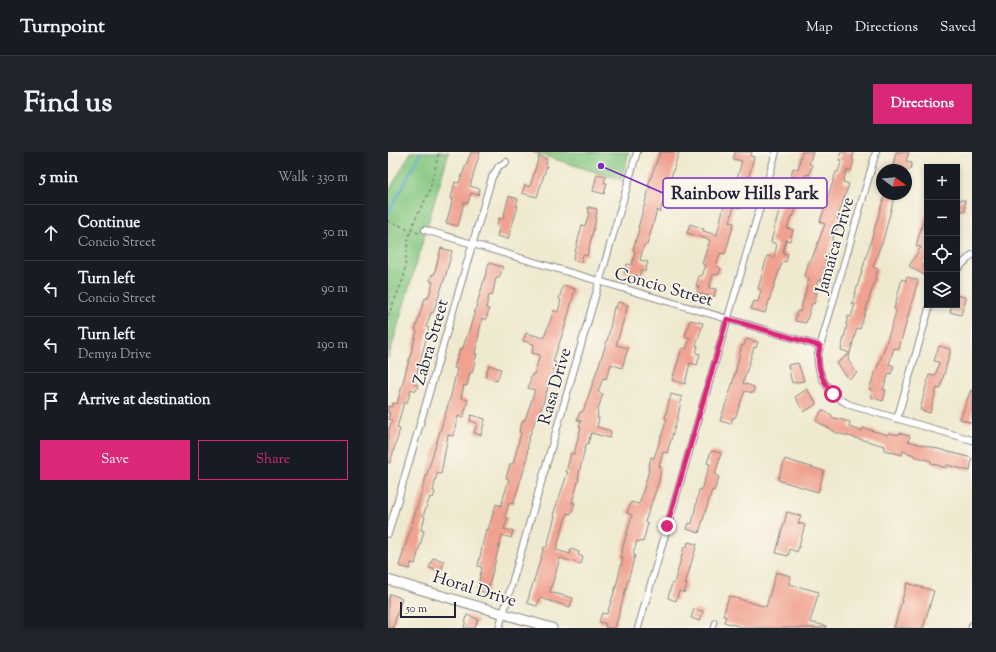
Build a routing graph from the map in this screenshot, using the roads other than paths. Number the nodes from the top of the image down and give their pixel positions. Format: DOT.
graph roads {
  1 [pos="637,152"];
  2 [pos="776,152"];
  3 [pos="876,152"];
  4 [pos="506,162"];
  5 [pos="425,230"];
  6 [pos="473,245"];
  7 [pos="972,255"];
  8 [pos="960,266"];
  9 [pos="599,282"];
  10 [pos="929,308"];
  11 [pos="727,319"];
  12 [pos="820,346"];
  13 [pos="897,419"];
  14 [pos="972,440"];
  15 [pos="388,534"];
  16 [pos="388,580"];
  17 [pos="503,614"];
  18 [pos="715,621"];
  19 [pos="972,623"];
  20 [pos="499,628"];
  21 [pos="552,628"];
  22 [pos="638,628"];
  23 [pos="713,628"];
  24 [pos="970,628"];
  1 -- 9 [label="street, Rasa Drive"];
  2 -- 11 [label="street"];
  3 -- 12 [label="street, Jamaica Drive"];
  4 -- 6 [label="street, Zabra Street"];
  5 -- 6 [label="street, Concio Street"];
  6 -- 9 [label="street, Concio Street"];
  6 -- 15 [label="street, Zabra Street"];
  7 -- 8 [label="street"];
  9 -- 11 [label="street, Concio Street"];
  9 -- 17 [label="street, Rasa Drive"];
  10 -- 13 [label="street"];
  11 -- 12 [label="street, Concio Street"];
  11 -- 22 [label="street"];
  12 -- 13 [label="street"];
  13 -- 14 [label="street"];
  16 -- 17 [label="street, Horal Drive"];
  17 -- 20 [label="street, Rasa Drive"];
  17 -- 21 [label="street, Horal Drive"];
  18 -- 23 [label="lane"];
  19 -- 24 [label="lane"];
}
